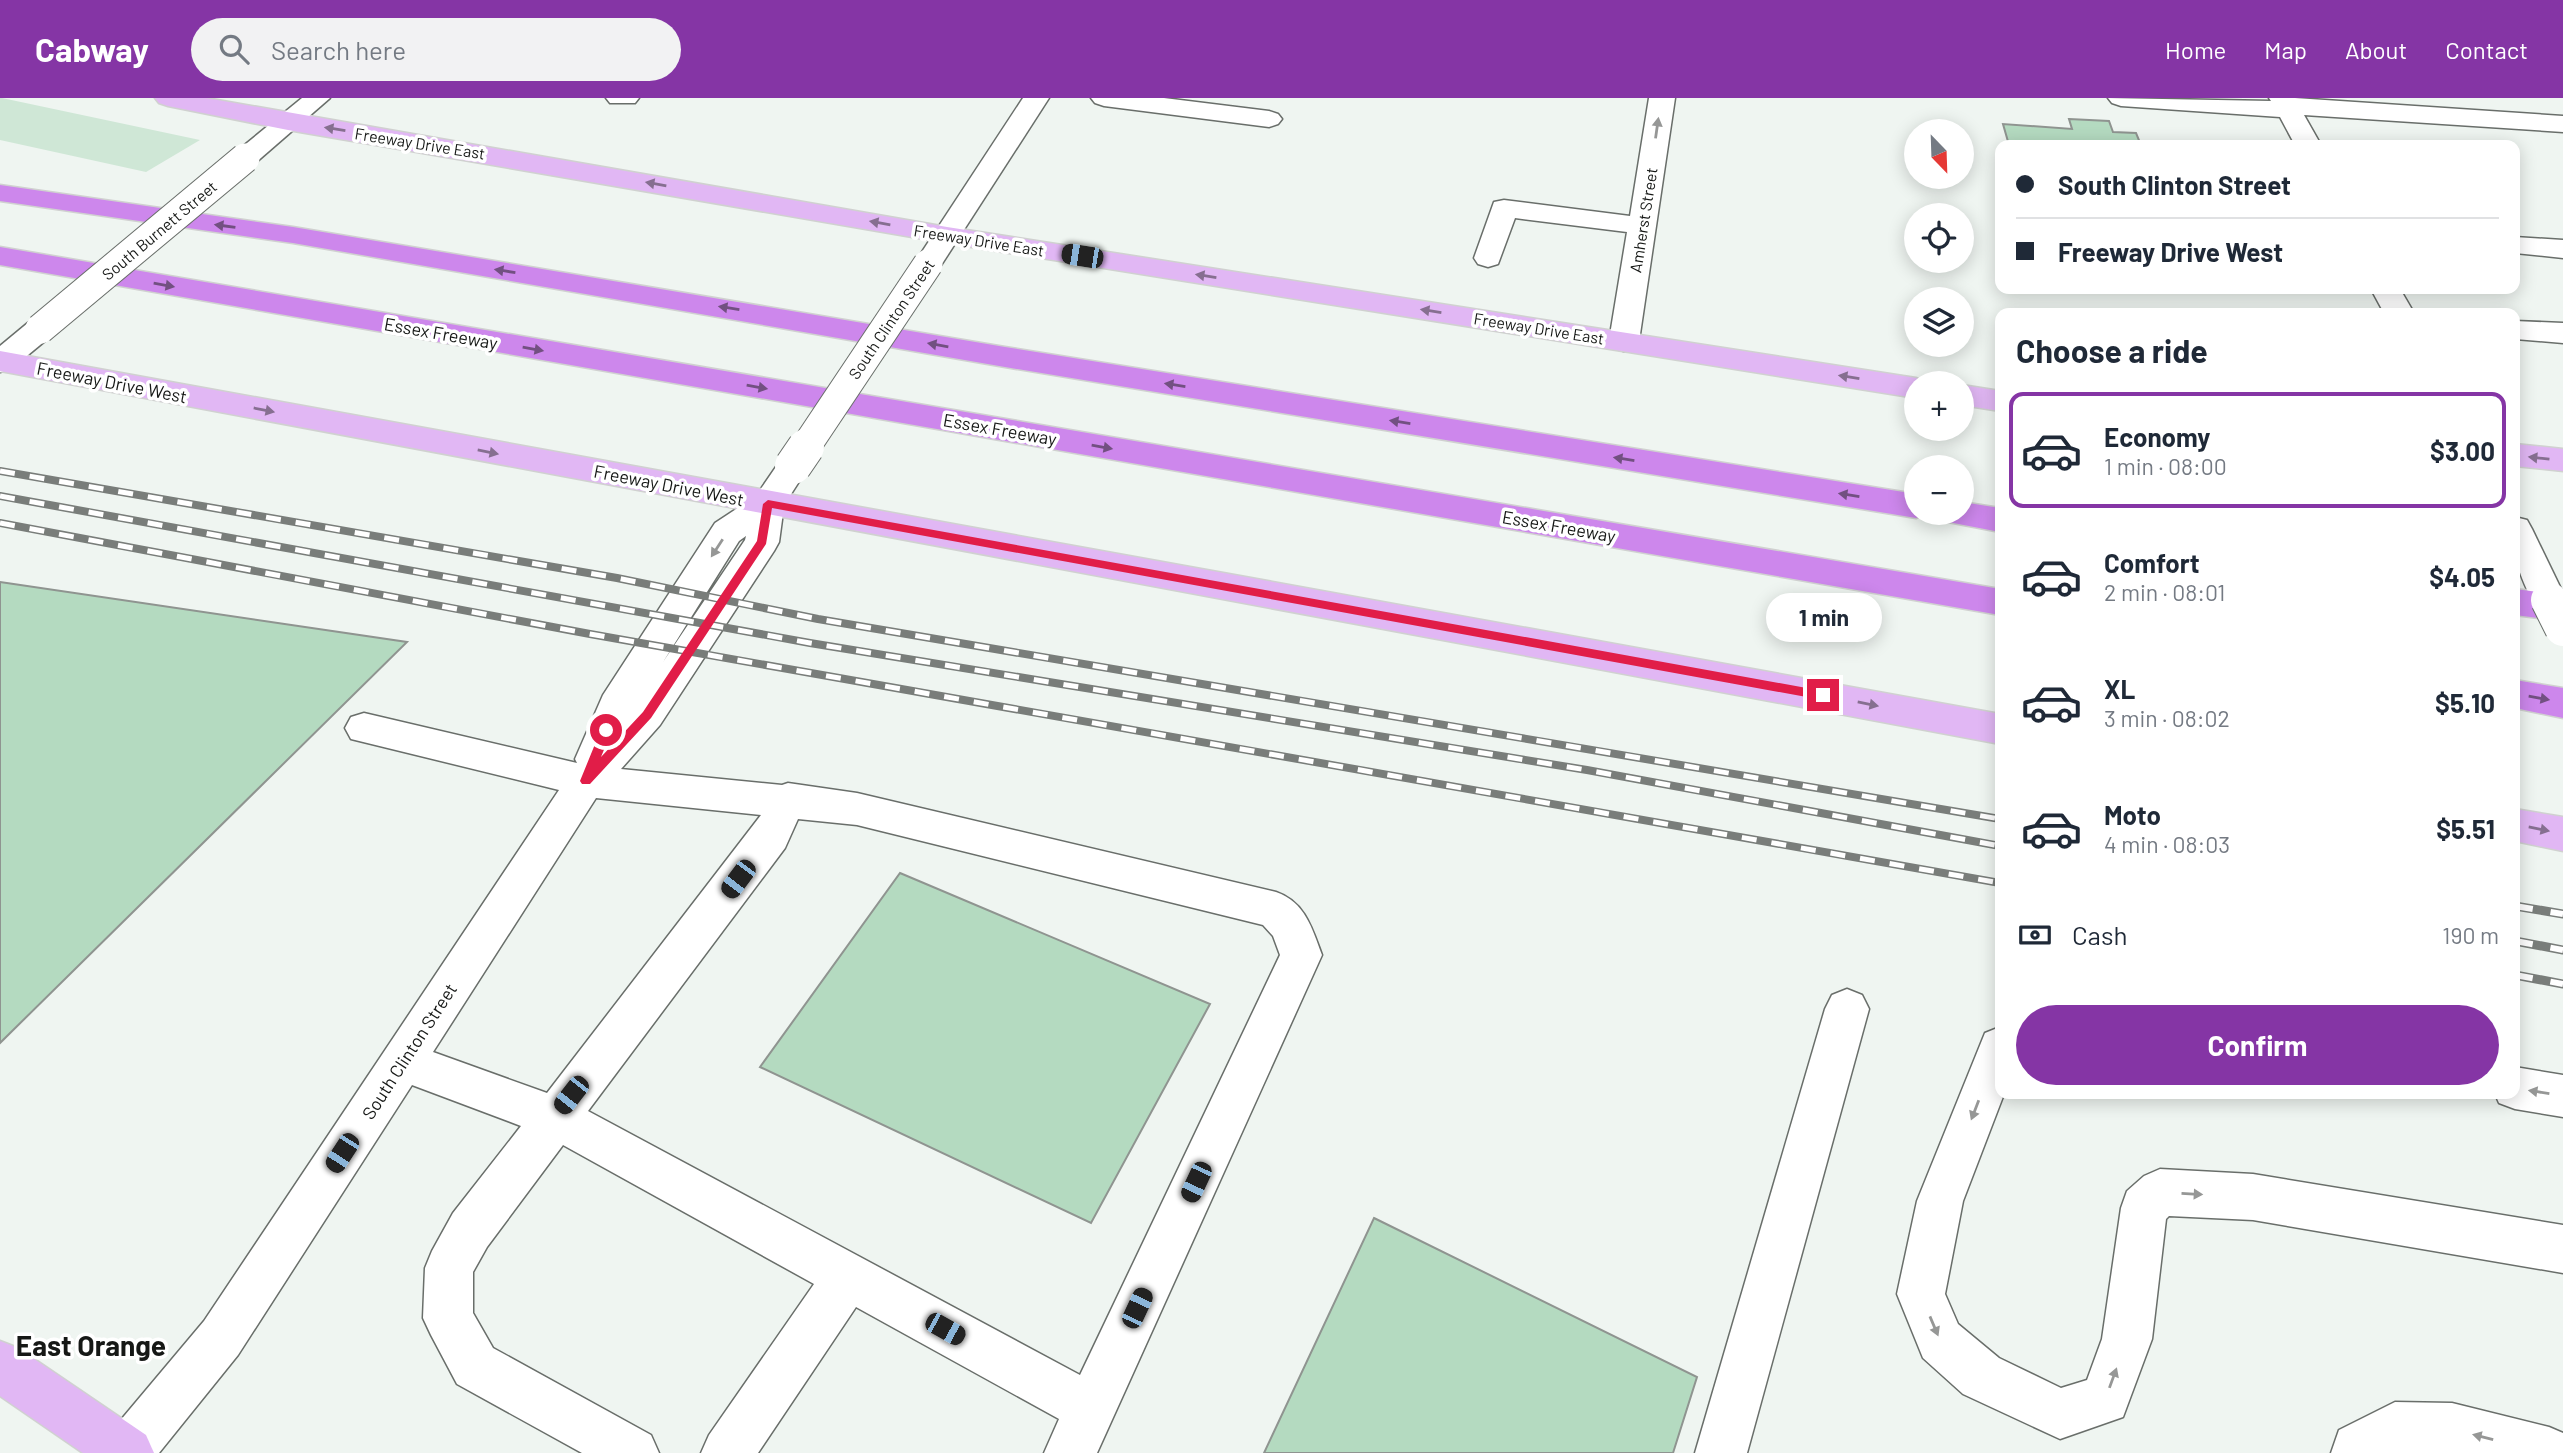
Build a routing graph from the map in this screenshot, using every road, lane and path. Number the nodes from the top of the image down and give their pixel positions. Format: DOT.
graph roads {
  1 [pos="169,98"];
  2 [pos="317,98"];
  3 [pos="619,98"];
  4 [pos="626,98"];
  5 [pos="1036,98"];
  6 [pos="1104,98"];
  7 [pos="1662,98"];
  8 [pos="2121,98"];
  9 [pos="2286,104"];
  10 [pos="1269,119"];
  11 [pos="288,122"];
  12 [pos="2563,124"];
  13 [pos="2305,140"];
  14 [pos="0,192"];
  15 [pos="1643,226"];
  16 [pos="947,235"];
  17 [pos="2520,245"];
  18 [pos="2563,249"];
  19 [pos="0,256"];
  20 [pos="1488,258"];
  21 [pos="2520,330"];
  22 [pos="2563,333"];
  23 [pos="1624,341"];
  24 [pos="0,362"];
  25 [pos="1904,386"];
  26 [pos="1974,397"];
  27 [pos="1995,400"];
  28 [pos="2520,456"];
  29 [pos="2563,460"];
  30 [pos="768,504"];
  31 [pos="1904,504"];
  32 [pos="1974,516"];
  33 [pos="1995,519"];
  34 [pos="2520,539"];
  35 [pos="1995,602"];
  36 [pos="2520,603"];
  37 [pos="2563,608"];
  38 [pos="2563,628"];
  39 [pos="2520,695"];
  40 [pos="2563,703"];
  41 [pos="364,728"];
  42 [pos="1995,728"];
  43 [pos="586,781"];
  44 [pos="788,799"];
  45 [pos="2520,826"];
  46 [pos="2563,834"];
  47 [pos="1847,1009"];
  48 [pos="1995,1059"];
  49 [pos="402,1061"];
  50 [pos="2520,1089"];
  51 [pos="2563,1096"];
  52 [pos="555,1117"];
  53 [pos="2563,1249"];
  54 [pos="848,1276"];
  55 [pos="0,1366"];
  56 [pos="1090,1408"];
  57 [pos="127,1453"];
  58 [pos="633,1453"];
  59 [pos="727,1453"];
  60 [pos="1070,1453"];
  61 [pos="1721,1453"];
  62 [pos="2357,1453"];
  63 [pos="2549,1453"];
  1 -- 11 [label="main road, Freeway Drive East"];
  2 -- 11 [label="street, South Burnett Street"];
  3 -- 4 [label="street"];
  5 -- 16 [label="street, South Clinton Street"];
  6 -- 10 [label="street"];
  15 -- 7 [label="street, Amherst Street, one-way"];
  8 -- 9 [label="street"];
  9 -- 12 [label="street"];
  9 -- 13 [label="street"];
  16 -- 11 [label="main road, Freeway Drive East, one-way"];
  11 -- 24 [label="street, South Burnett Street, bridge"];
  31 -- 14 [label="highway, one-way"];
  15 -- 20 [label="street"];
  15 -- 23 [label="street, Amherst Street"];
  23 -- 16 [label="main road, Freeway Drive East, one-way"];
  16 -- 30 [label="street, South Clinton Street, bridge"];
  17 -- 18 [label="street"];
  19 -- 35 [label="highway, Essex Freeway, one-way"];
  21 -- 22 [label="street"];
  25 -- 23 [label="main road, Freeway Drive East, one-way"];
  24 -- 30 [label="main road, Freeway Drive West, one-way"];
  26 -- 27 [label="main road"];
  29 -- 28 [label="main road, one-way"];
  30 -- 42 [label="main road, Freeway Drive West, one-way"];
  30 -- 43 [label="street, South Clinton Street"];
  32 -- 33 [label="highway"];
  34 -- 38 [label="street, bridge"];
  36 -- 37 [label="highway"];
  39 -- 40 [label="highway, one-way"];
  41 -- 43 [label="street"];
  43 -- 44 [label="street"];
  43 -- 49 [label="street, South Clinton Street"];
  44 -- 52 [label="street"];
  44 -- 56 [label="street"];
  45 -- 46 [label="main road, one-way"];
  47 -- 61 [label="street"];
  48 -- 53 [label="street, one-way"];
  49 -- 52 [label="street"];
  49 -- 57 [label="street, South Clinton Street"];
  51 -- 50 [label="street, one-way"];
  52 -- 54 [label="street"];
  52 -- 58 [label="street"];
  54 -- 56 [label="street"];
  54 -- 59 [label="street"];
  55 -- 57 [label="main road"];
  56 -- 60 [label="street"];
  63 -- 62 [label="street, one-way"];
}
